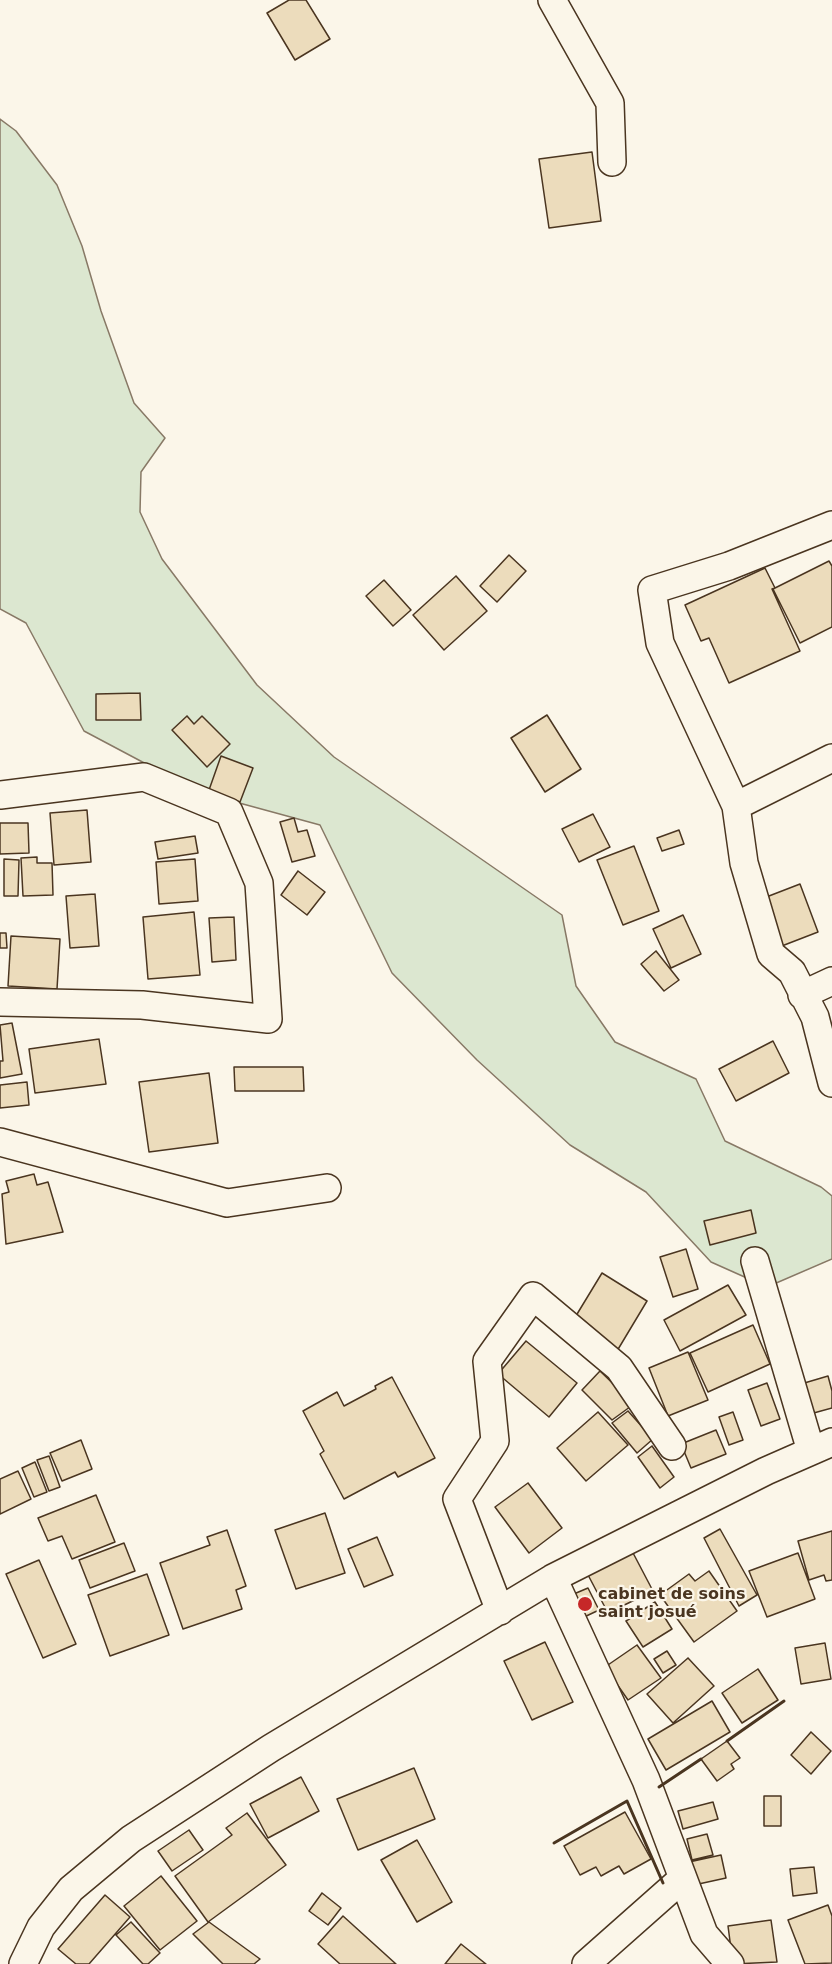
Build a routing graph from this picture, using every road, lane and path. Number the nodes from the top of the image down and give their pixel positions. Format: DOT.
graph roads {
  1 [pos="552,0"];
  2 [pos="612,162"];
  3 [pos="832,525"];
  4 [pos="832,758"];
  5 [pos="0,795"];
  6 [pos="736,806"];
  7 [pos="832,981"];
  8 [pos="802,995"];
  9 [pos="0,1002"];
  10 [pos="832,1083"];
  11 [pos="0,1142"];
  12 [pos="327,1188"];
  13 [pos="755,1261"];
  14 [pos="672,1446"];
  15 [pos="821,1447"];
  16 [pos="553,1578"];
  17 [pos="500,1611"];
  18 [pos="682,1879"];
  19 [pos="23,1964"];
  20 [pos="586,1964"];
  21 [pos="730,1964"];
  1 -- 2 [label="street"];
  3 -- 6 [label="street"];
  4 -- 6 [label="street"];
  5 -- 9 [label="street"];
  6 -- 8 [label="street"];
  7 -- 8 [label="street"];
  8 -- 10 [label="street"];
  11 -- 12 [label="street"];
  13 -- 15 [label="street"];
  14 -- 17 [label="street"];
  15 -- 16 [label="street"];
  16 -- 17 [label="street"];
  16 -- 18 [label="street"];
  17 -- 19 [label="street"];
  18 -- 20 [label="street"];
  18 -- 21 [label="street"];
}
